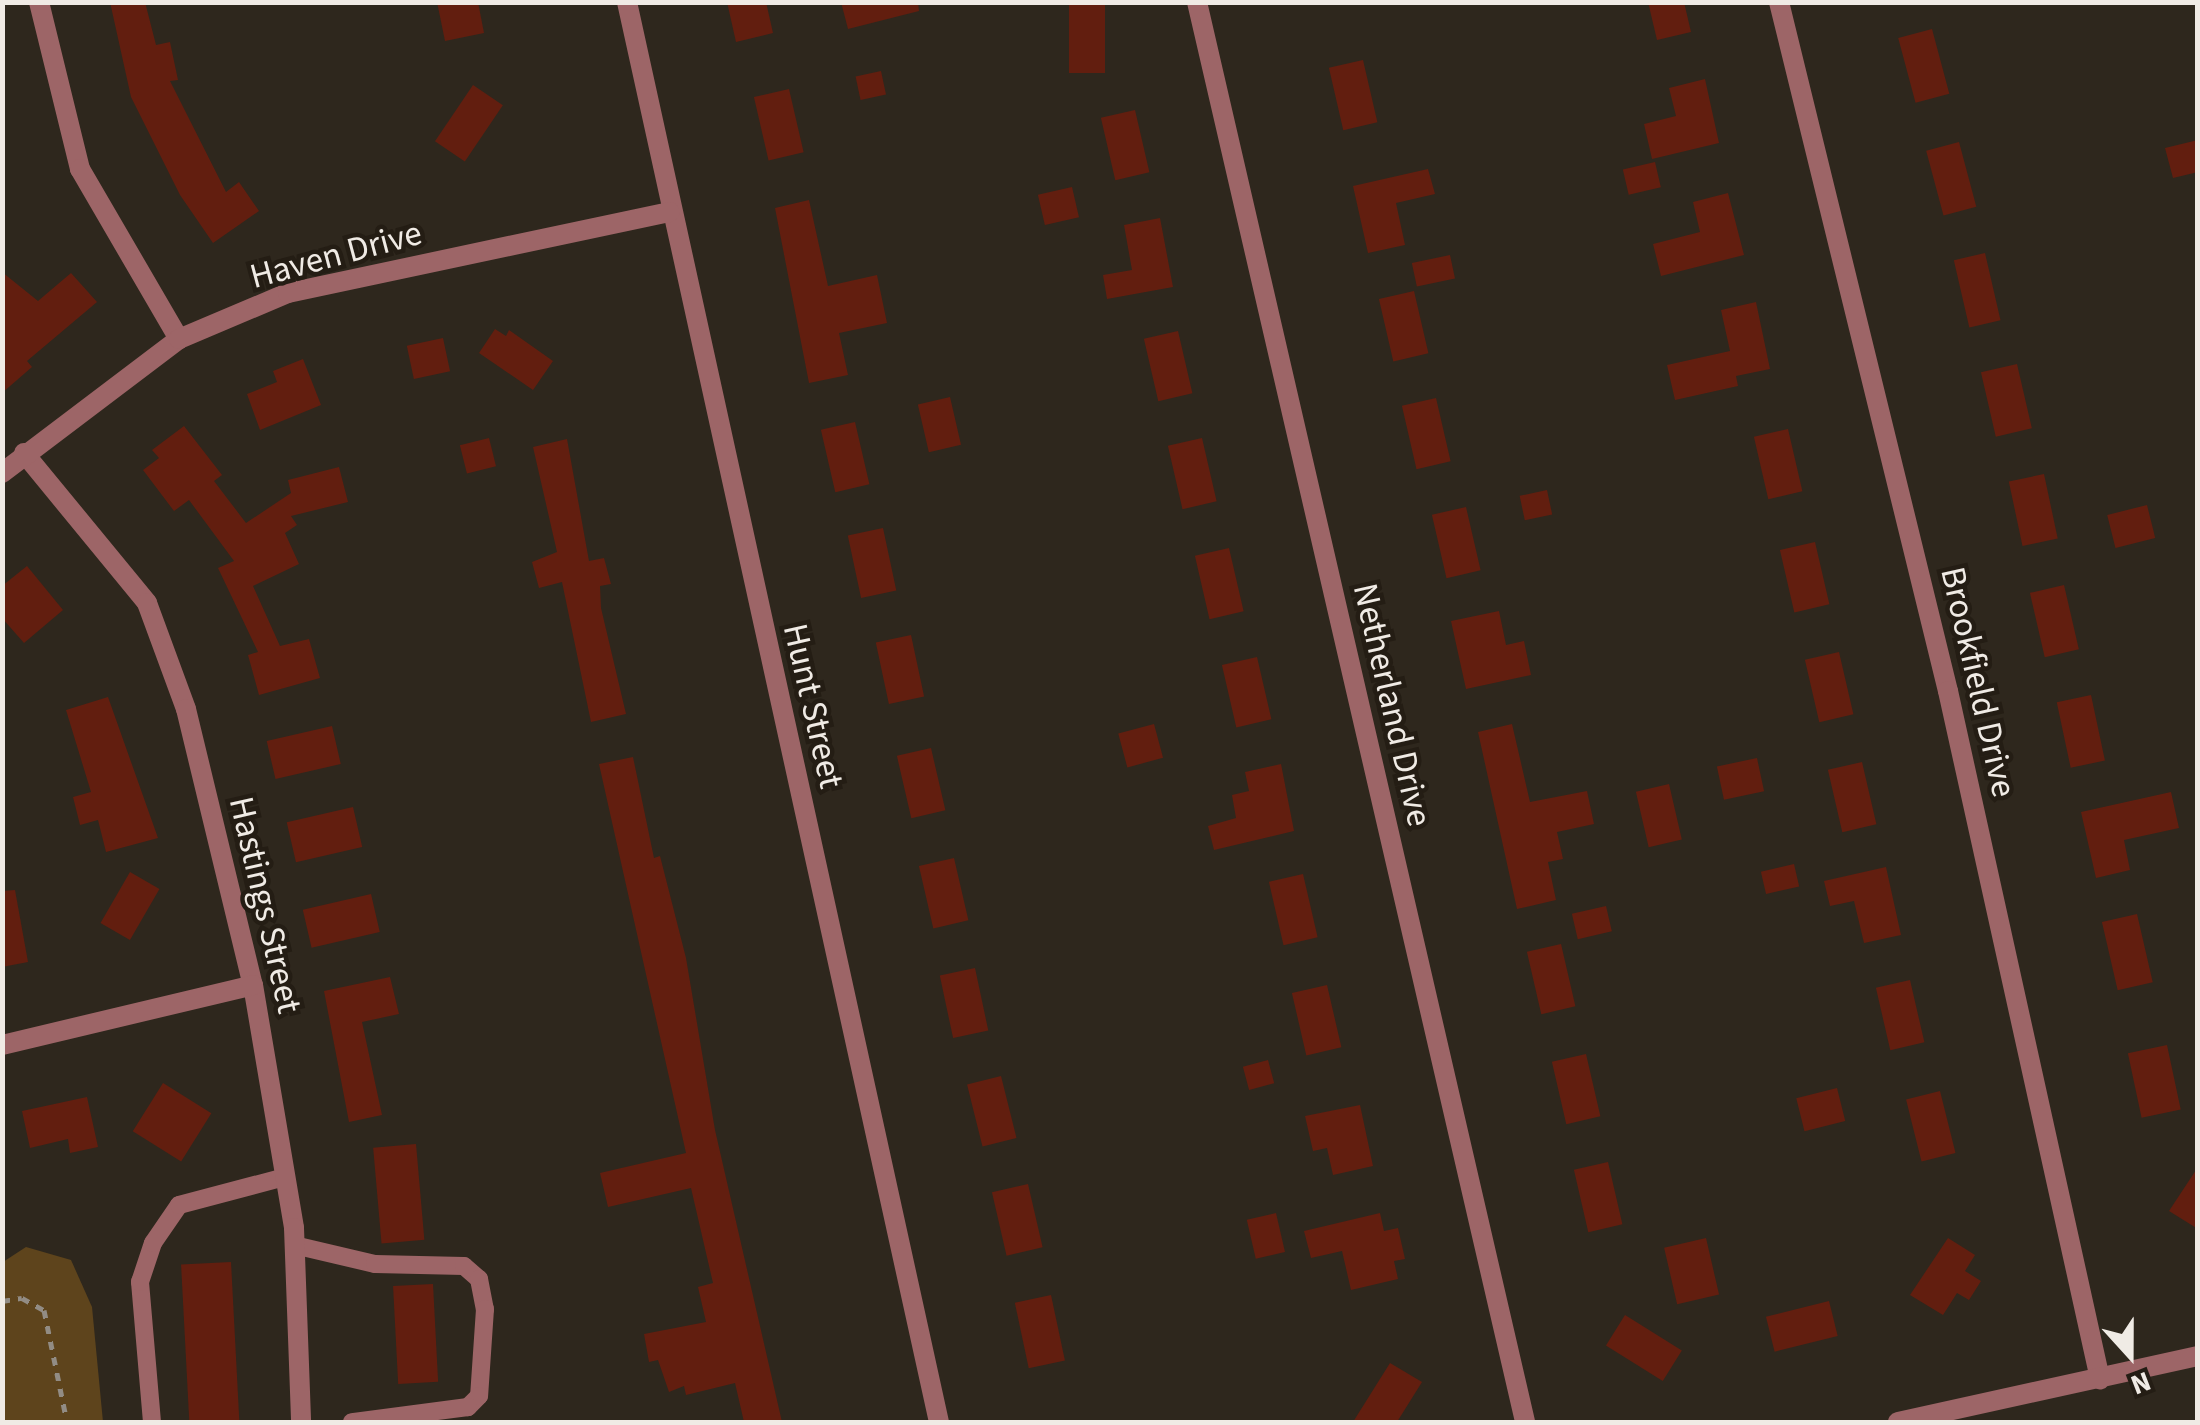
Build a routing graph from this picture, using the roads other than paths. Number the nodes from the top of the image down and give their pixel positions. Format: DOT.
graph roads {
  1 [pos="40,2"];
  2 [pos="626,2"];
  3 [pos="1197,2"];
  4 [pos="1779,2"];
  5 [pos="670,212"];
  6 [pos="179,339"];
  7 [pos="24,453"];
  8 [pos="2,473"];
  9 [pos="253,985"];
  10 [pos="2,1045"];
  11 [pos="286,1178"];
  12 [pos="294,1245"];
  13 [pos="2198,1356"];
  14 [pos="2100,1379"];
  15 [pos="152,1422"];
  16 [pos="301,1422"];
  17 [pos="352,1422"];
  18 [pos="940,1422"];
  19 [pos="1524,1422"];
  20 [pos="1898,1422"];
  1 -- 6 [label="street"];
  2 -- 5 [label="street, Hunt Street"];
  3 -- 19 [label="street, Netherland Drive"];
  4 -- 14 [label="street, Brookfield Drive"];
  5 -- 6 [label="street, Haven Drive"];
  5 -- 18 [label="street, Hunt Street"];
  6 -- 7 [label="street, Haven Drive"];
  7 -- 8 [label="street, Haven Drive"];
  7 -- 9 [label="street, Hastings Street"];
  9 -- 10 [label="street"];
  9 -- 11 [label="street, Hastings Street"];
  11 -- 12 [label="street, Hastings Street"];
  11 -- 15 [label="lane"];
  12 -- 16 [label="street, Hastings Street"];
  12 -- 17 [label="lane"];
  13 -- 14 [label="street"];
  14 -- 20 [label="street"];
}
